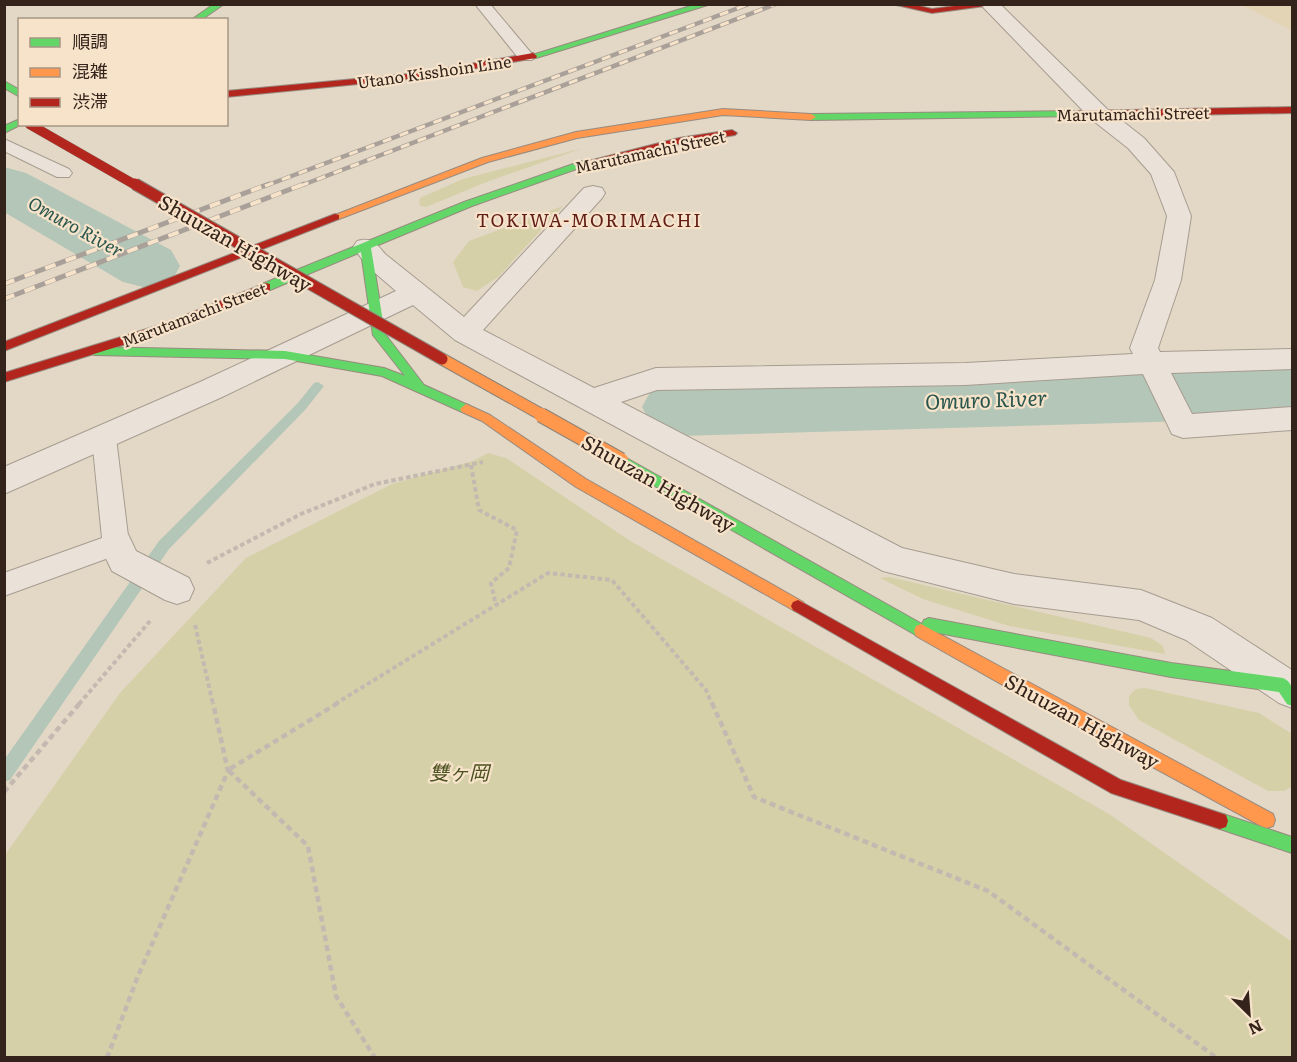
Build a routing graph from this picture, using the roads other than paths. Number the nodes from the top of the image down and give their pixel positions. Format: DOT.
graph roads {
  1 [pos="220,4"];
  2 [pos="482,4"];
  3 [pos="707,4"];
  4 [pos="896,4"];
  5 [pos="996,4"];
  6 [pos="989,5"];
  7 [pos="685,7"];
  8 [pos="198,18"];
  9 [pos="526,57"];
  10 [pos="4,84"];
  11 [pos="18,93"];
  12 [pos="228,94"];
  13 [pos="1293,110"];
  14 [pos="4,111"];
  15 [pos="1099,114"];
  16 [pos="829,118"];
  17 [pos="18,120"];
  18 [pos="18,122"];
  19 [pos="33,126"];
  20 [pos="4,130"];
  21 [pos="4,144"];
  22 [pos="63,173"];
  23 [pos="403,189"];
  24 [pos="593,193"];
  25 [pos="372,231"];
  26 [pos="335,243"];
  27 [pos="291,259"];
  28 [pos="258,272"];
  29 [pos="416,293"];
  30 [pos="375,312"];
  31 [pos="104,323"];
  32 [pos="465,333"];
  33 [pos="6,347"];
  34 [pos="94,351"];
  35 [pos="285,355"];
  36 [pos="1293,359"];
  37 [pos="1154,369"];
  38 [pos="4,378"];
  39 [pos="421,388"];
  40 [pos="590,401"];
  41 [pos="1293,419"];
  42 [pos="104,438"];
  43 [pos="4,482"];
  44 [pos="116,544"];
  45 [pos="161,579"];
  46 [pos="4,585"];
  47 [pos="901,619"];
  48 [pos="1289,692"];
  49 [pos="1293,834"];
  50 [pos="1293,845"];
  1 -- 8 [label="main road"];
  2 -- 9 [label="lane"];
  3 -- 7 [label="main road, Utano Kisshoin Line"];
  4 -- 6 [label="main road"];
  5 -- 6 [label="main road"];
  6 -- 15 [label="street"];
  7 -- 9 [label="main road, Utano Kisshoin Line"];
  9 -- 12 [label="main road, Utano Kisshoin Line"];
  10 -- 11 [label="main road"];
  13 -- 15 [label="main road, Marutamachi Street"];
  14 -- 17 [label="main road"];
  15 -- 16 [label="main road, Marutamachi Street"];
  15 -- 37 [label="street"];
  16 -- 23 [label="main road, Marutamachi Street"];
  16 -- 25 [label="main road, Marutamachi Street"];
  18 -- 20 [label="main road"];
  19 -- 47 [label="main road, Shuuzan Highway, bridge"];
  21 -- 22 [label="lane"];
  23 -- 25 [label="main road"];
  23 -- 33 [label="main road, Marutamachi Street"];
  24 -- 32 [label="street"];
  25 -- 26 [label="main road"];
  25 -- 29 [label="street"];
  25 -- 30 [label="main road"];
  25 -- 34 [label="main road, Marutamachi Street"];
  27 -- 28 [label="main road"];
  29 -- 30 [label="street"];
  29 -- 32 [label="street"];
  30 -- 35 [label="street"];
  30 -- 39 [label="main road"];
  31 -- 33 [label="main road"];
  32 -- 40 [label="street"];
  34 -- 35 [label="main road"];
  34 -- 38 [label="main road, Marutamachi Street"];
  35 -- 39 [label="main road"];
  35 -- 42 [label="street"];
  36 -- 37 [label="street"];
  37 -- 40 [label="street"];
  37 -- 41 [label="street"];
  39 -- 50 [label="main road"];
  40 -- 48 [label="street"];
  42 -- 43 [label="street"];
  42 -- 44 [label="lane"];
  44 -- 45 [label="street"];
  44 -- 46 [label="lane"];
  47 -- 48 [label="main road"];
  47 -- 49 [label="main road, Shuuzan Highway"];
}
